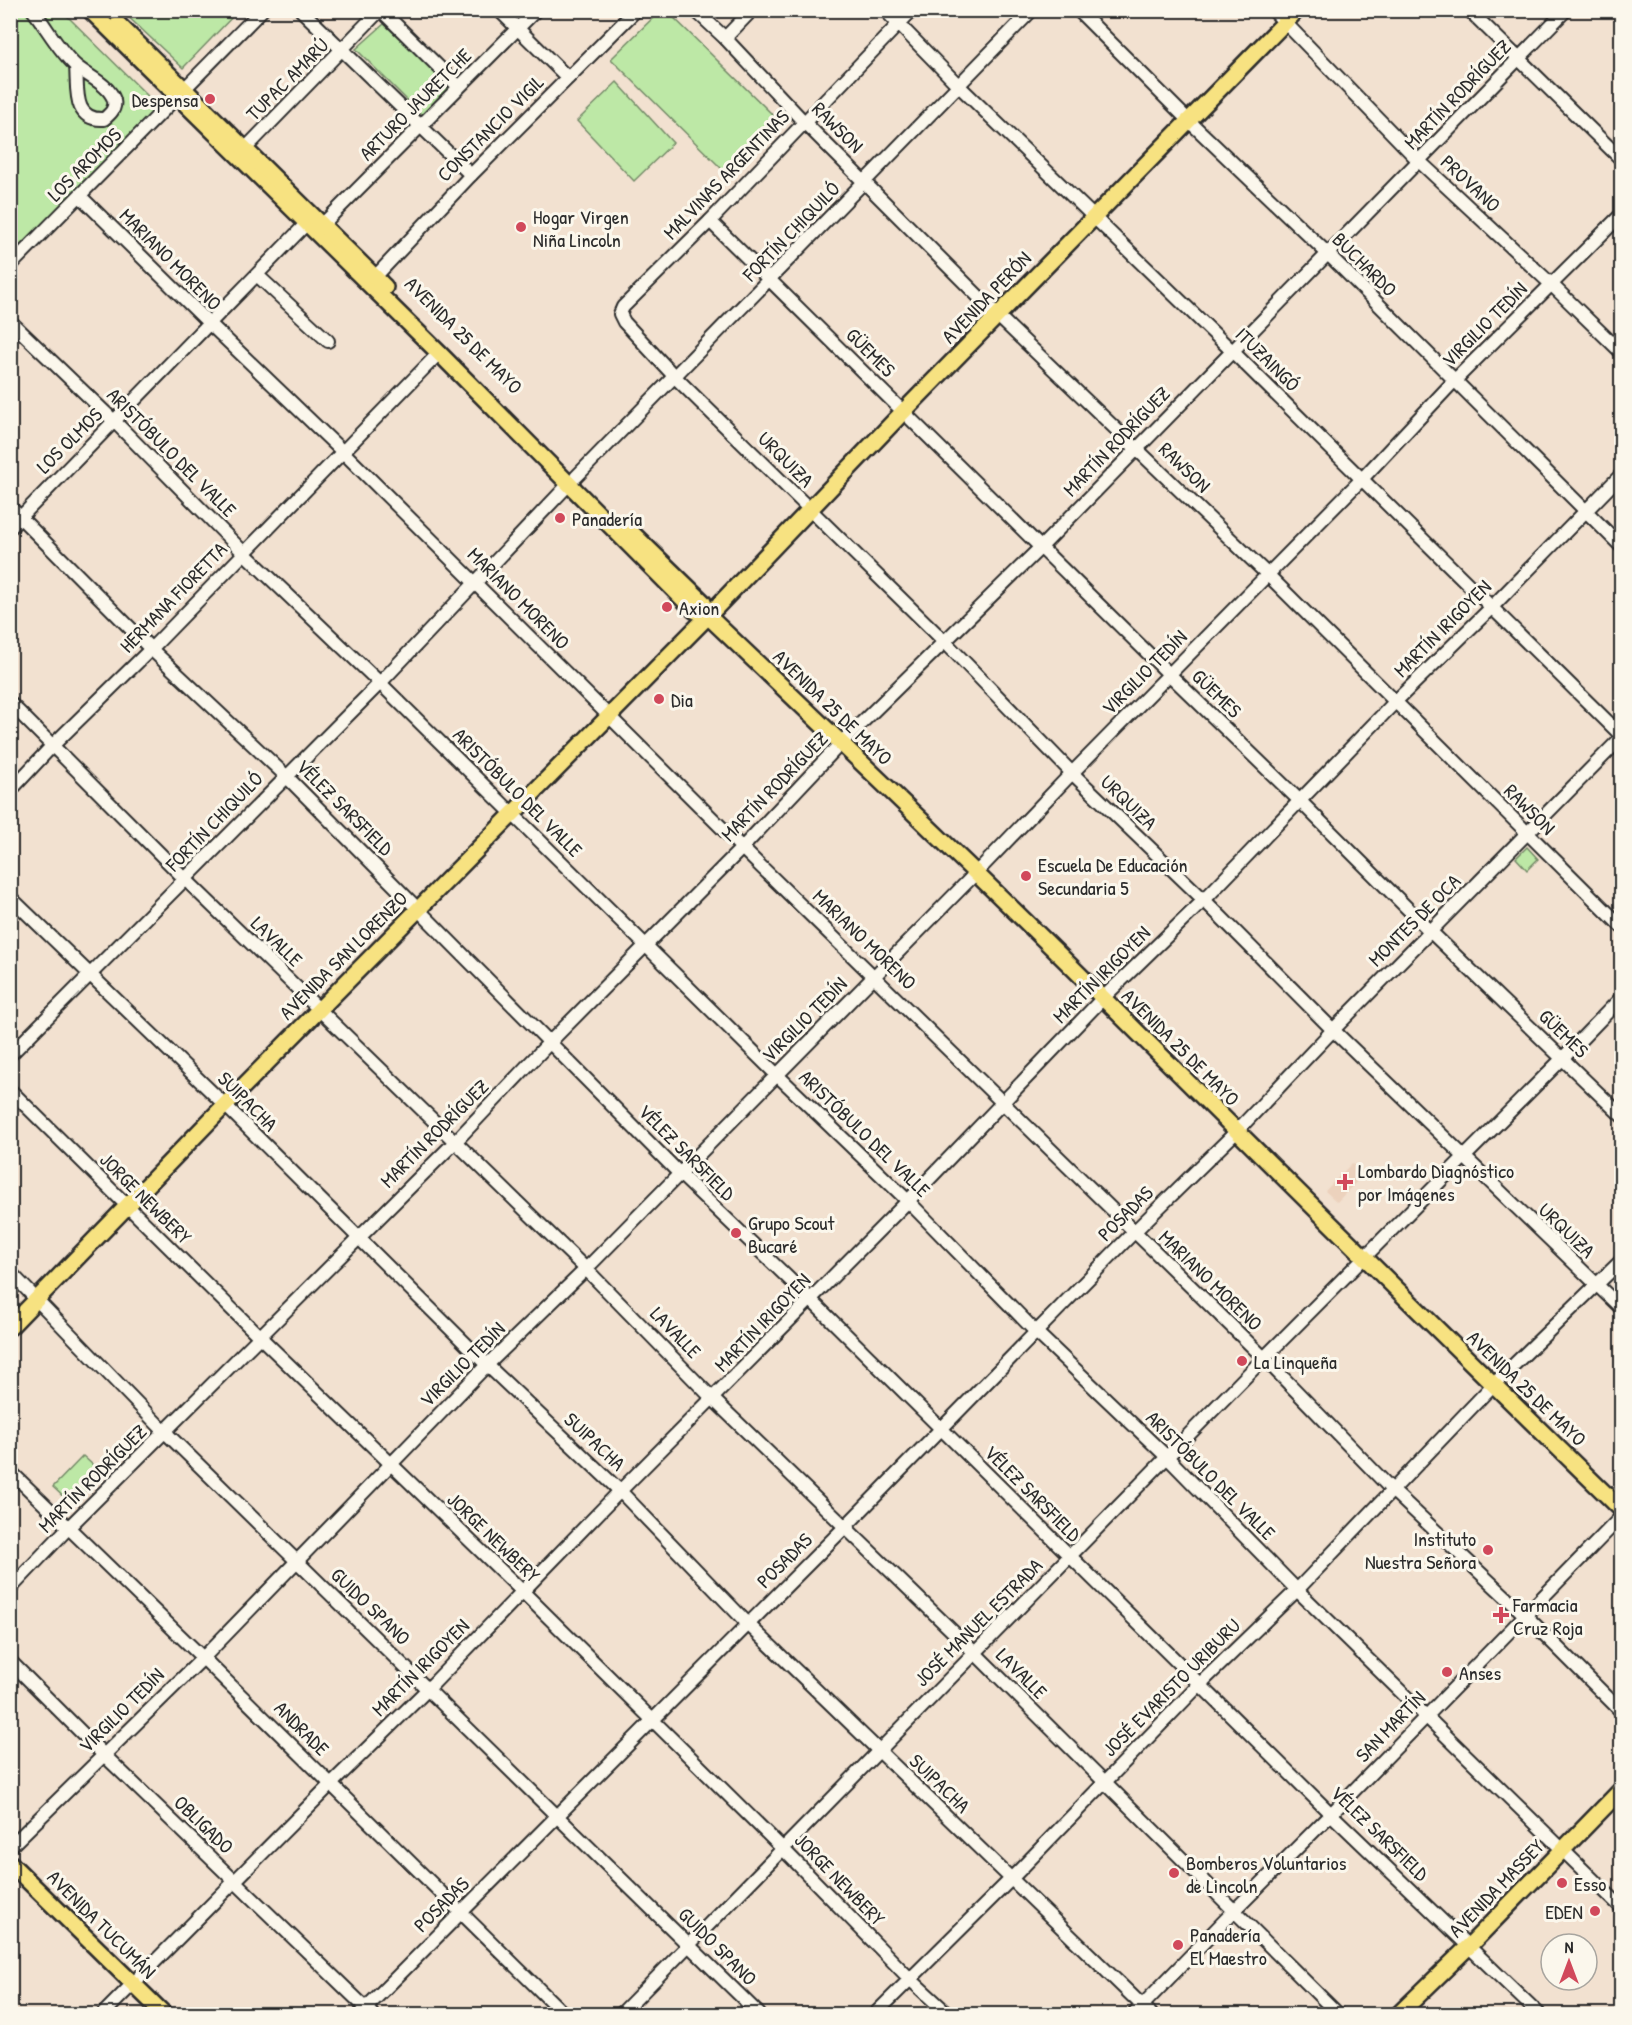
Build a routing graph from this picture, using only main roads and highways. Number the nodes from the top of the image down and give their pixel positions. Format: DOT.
graph roads {
  1 [pos="90,10"];
  2 [pos="104,10"];
  3 [pos="1297,10"];
  4 [pos="181,93"];
  5 [pos="314,225"];
  6 [pos="442,350"];
  7 [pos="708,616"];
  8 [pos="10,1327"];
  9 [pos="1622,1510"];
  10 [pos="1622,1789"];
  11 [pos="10,1863"];
  12 [pos="164,2014"];
  13 [pos="1399,2014"];
  1 -- 4 [label="main road"];
  2 -- 4 [label="main road"];
  3 -- 7 [label="main road, AVENIDA PERÓN"];
  4 -- 5 [label="main road, AVENIDA 25 DE MAYO"];
  4 -- 5 [label="main road, AVENIDA 25 DE MAYO"];
  5 -- 6 [label="main road, AVENIDA 25 DE MAYO"];
  5 -- 6 [label="main road, AVENIDA 25 DE MAYO"];
  6 -- 7 [label="main road, AVENIDA 25 DE MAYO"];
  7 -- 8 [label="main road, AVENIDA SAN LORENZO"];
  7 -- 9 [label="main road, AVENIDA 25 DE MAYO"];
  10 -- 13 [label="main road, AVENIDA MASSEY"];
  11 -- 12 [label="main road, AVENIDA TUCUMÁN"];
}
